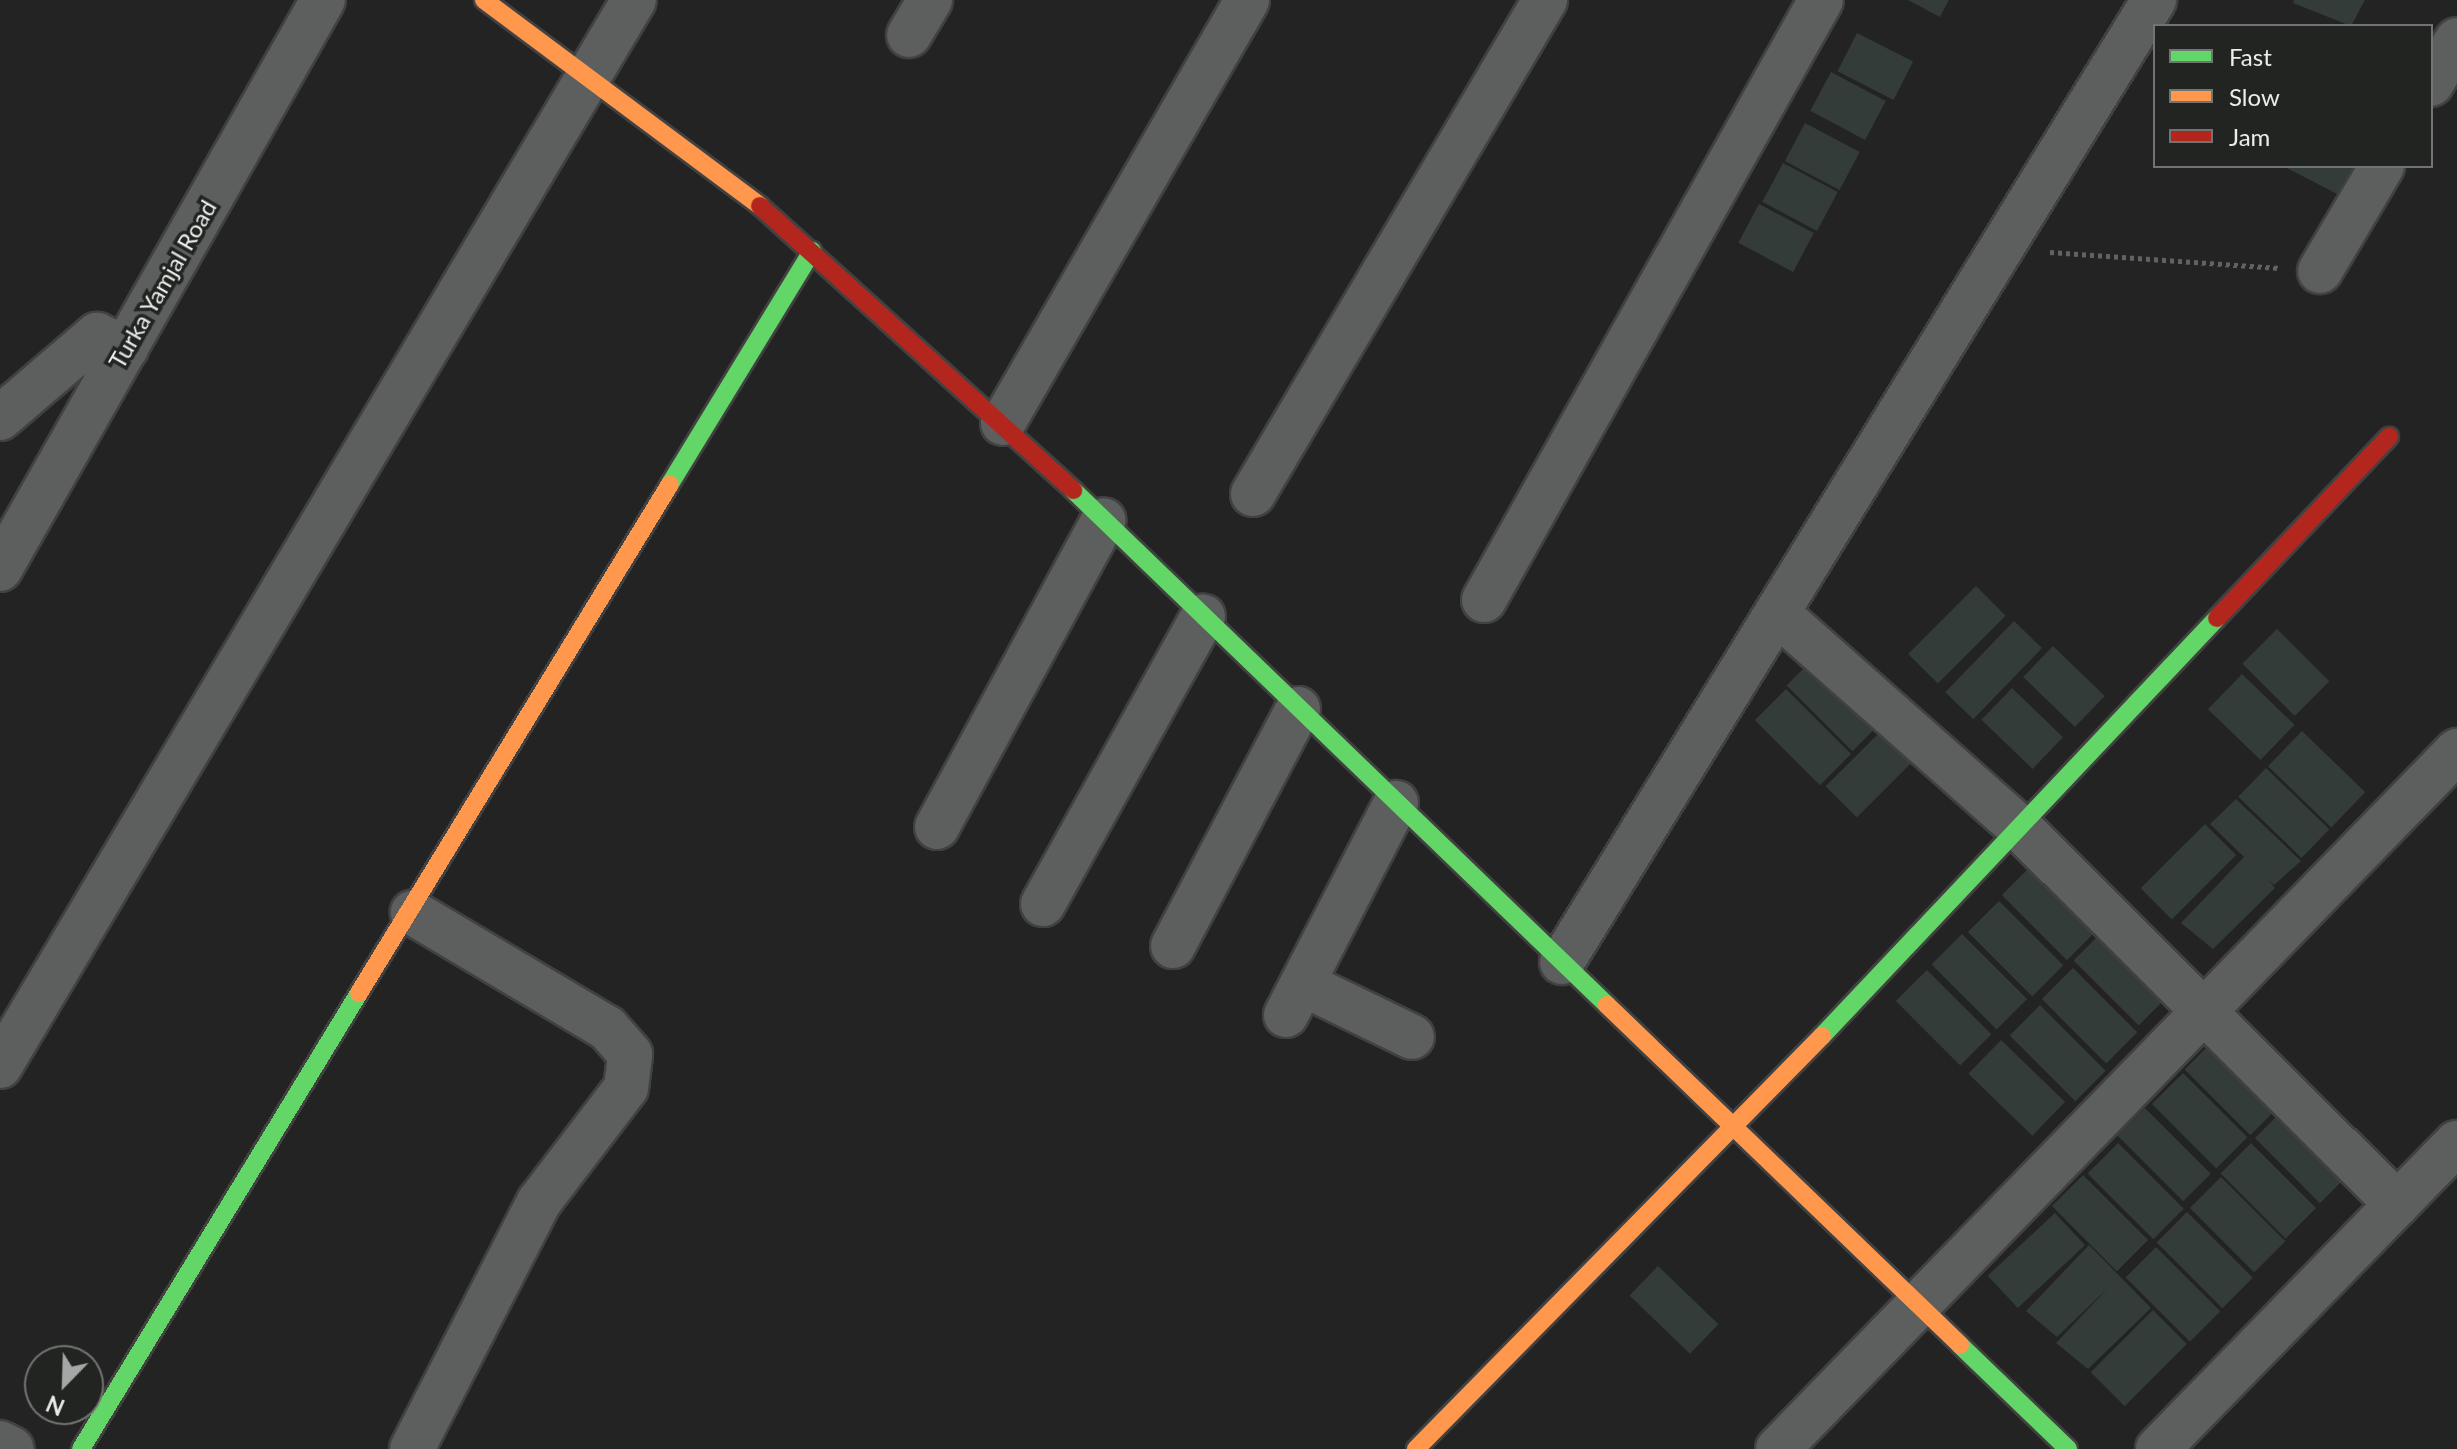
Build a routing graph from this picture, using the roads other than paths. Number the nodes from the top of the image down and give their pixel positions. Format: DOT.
graph roads {
  1 [pos="323,0"];
  2 [pos="484,0"];
  3 [pos="634,0"];
  4 [pos="1247,0"];
  5 [pos="1545,0"];
  6 [pos="1821,0"];
  7 [pos="2154,0"];
  8 [pos="2457,40"];
  9 [pos="590,72"];
  10 [pos="2433,81"];
  11 [pos="2381,168"];
  12 [pos="812,251"];
  13 [pos="2320,271"];
  14 [pos="126,348"];
  15 [pos="0,418"];
  16 [pos="1003,423"];
  17 [pos="2389,437"];
  18 [pos="1253,494"];
  19 [pos="1104,520"];
  20 [pos="0,569"];
  21 [pos="1484,600"];
  22 [pos="1777,613"];
  23 [pos="1203,617"];
  24 [pos="1298,709"];
  25 [pos="2457,751"];
  26 [pos="1396,803"];
  27 [pos="937,827"];
  28 [pos="2019,827"];
  29 [pos="1043,904"];
  30 [pos="413,913"];
  31 [pos="1173,946"];
  32 [pos="1562,962"];
  33 [pos="2209,1012"];
  34 [pos="1412,1037"];
  35 [pos="0,1066"];
  36 [pos="1733,1130"];
  37 [pos="2457,1143"];
  38 [pos="2397,1204"];
  39 [pos="1920,1302"];
  40 [pos="0,1443"];
  41 [pos="12,1449"];
  42 [pos="81,1449"];
  43 [pos="412,1449"];
  44 [pos="1416,1449"];
  45 [pos="1778,1449"];
  46 [pos="2068,1449"];
  47 [pos="2158,1449"];
  1 -- 14 [label="street, Turka Yamjal Road"];
  2 -- 9 [label="street"];
  3 -- 9 [label="street"];
  4 -- 16 [label="street"];
  5 -- 18 [label="street"];
  6 -- 21 [label="street"];
  7 -- 22 [label="street"];
  8 -- 10 [label="street"];
  9 -- 12 [label="street"];
  9 -- 35 [label="street"];
  11 -- 13 [label="street"];
  12 -- 16 [label="street"];
  12 -- 30 [label="street"];
  14 -- 15 [label="street"];
  14 -- 20 [label="street, Turka Yamjal Road"];
  16 -- 19 [label="street"];
  17 -- 28 [label="street"];
  19 -- 23 [label="street"];
  19 -- 27 [label="street"];
  22 -- 28 [label="street"];
  22 -- 32 [label="street"];
  23 -- 24 [label="street"];
  23 -- 29 [label="street"];
  24 -- 26 [label="street"];
  24 -- 31 [label="street"];
  25 -- 33 [label="street"];
  26 -- 32 [label="street"];
  26 -- 34 [label="street"];
  28 -- 33 [label="street"];
  28 -- 36 [label="street"];
  30 -- 42 [label="street"];
  30 -- 43 [label="street"];
  32 -- 36 [label="street"];
  33 -- 38 [label="street"];
  33 -- 39 [label="street"];
  36 -- 39 [label="street"];
  36 -- 44 [label="street"];
  37 -- 38 [label="street"];
  38 -- 47 [label="street"];
  39 -- 45 [label="street"];
  39 -- 46 [label="street"];
  40 -- 41 [label="street"];
}
